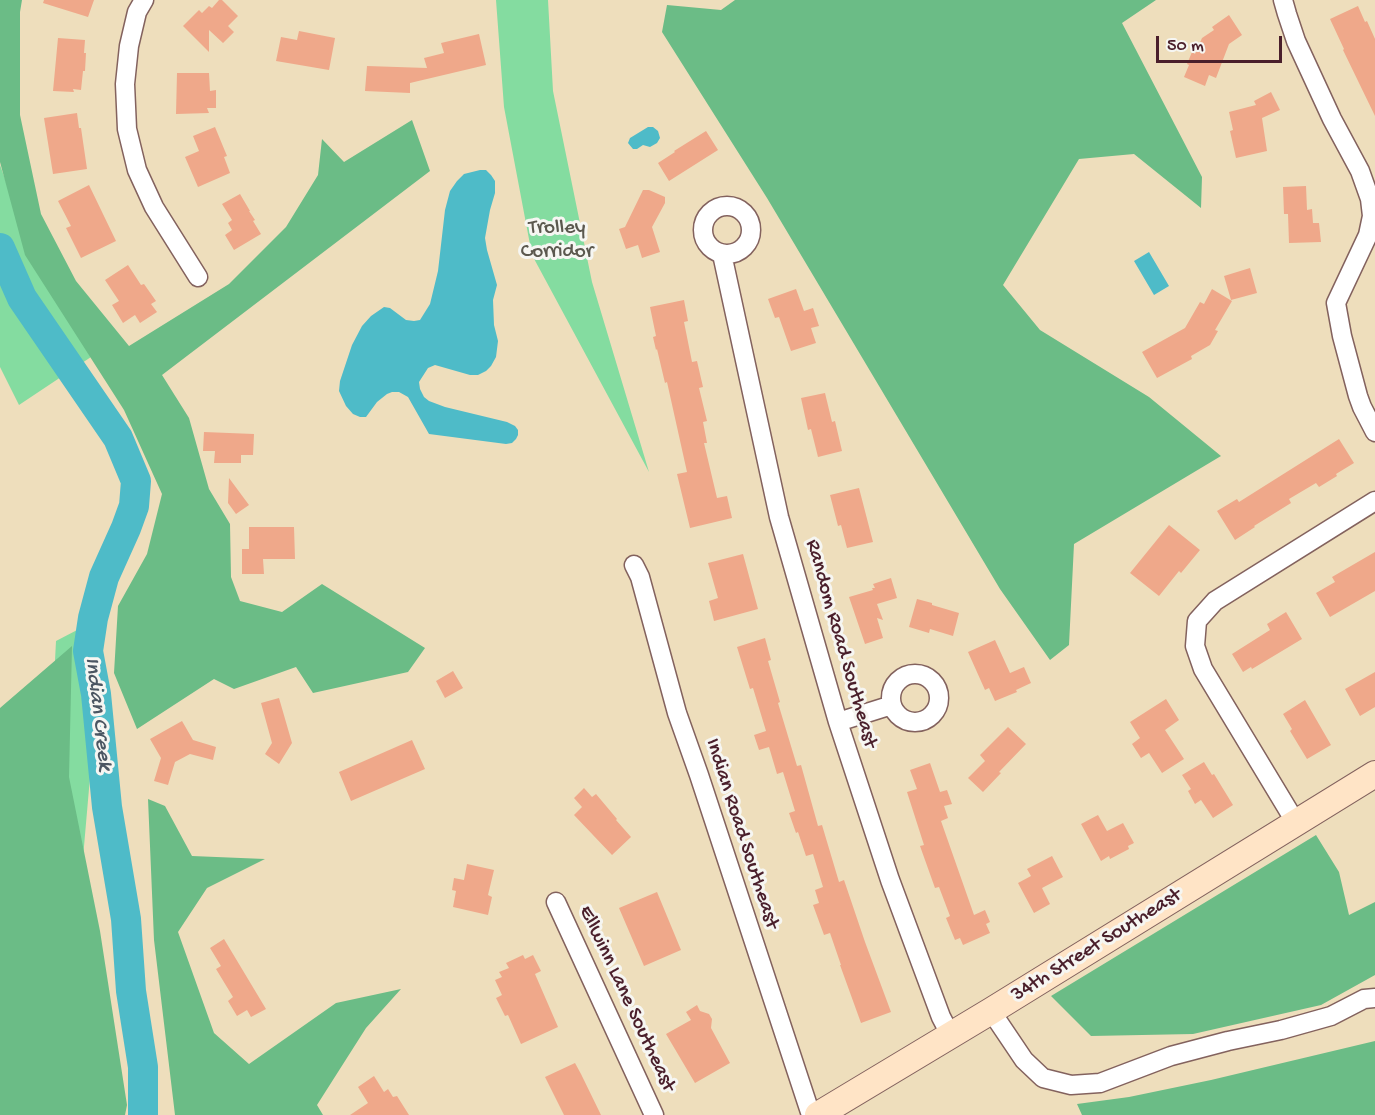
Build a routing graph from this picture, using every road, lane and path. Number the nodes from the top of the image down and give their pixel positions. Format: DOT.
graph roads {
  1 [pos="144,0"];
  2 [pos="1283,0"];
  3 [pos="722,254"];
  4 [pos="198,278"];
  5 [pos="1375,432"];
  6 [pos="1375,501"];
  7 [pos="634,566"];
  8 [pos="892,705"];
  9 [pos="838,722"];
  10 [pos="1375,774"];
  11 [pos="1296,823"];
  12 [pos="556,902"];
  13 [pos="1375,998"];
  14 [pos="991,1011"];
  15 [pos="951,1036"];
  16 [pos="654,1115"];
  17 [pos="811,1115"];
  18 [pos="818,1115"];
  1 -- 4 [label="street"];
  2 -- 5 [label="street"];
  3 -- 9 [label="street, Random Road Southeast"];
  6 -- 11 [label="street"];
  7 -- 17 [label="street, Indian Road Southeast"];
  8 -- 9 [label="street"];
  9 -- 15 [label="street, Random Road Southeast"];
  10 -- 11 [label="street, 34th Street Southeast"];
  11 -- 14 [label="street, 34th Street Southeast"];
  12 -- 16 [label="street, Ellwinn Lane Southeast"];
  13 -- 14 [label="street"];
  14 -- 15 [label="street, 34th Street Southeast"];
  15 -- 18 [label="street, 34th Street Southeast"];
}
